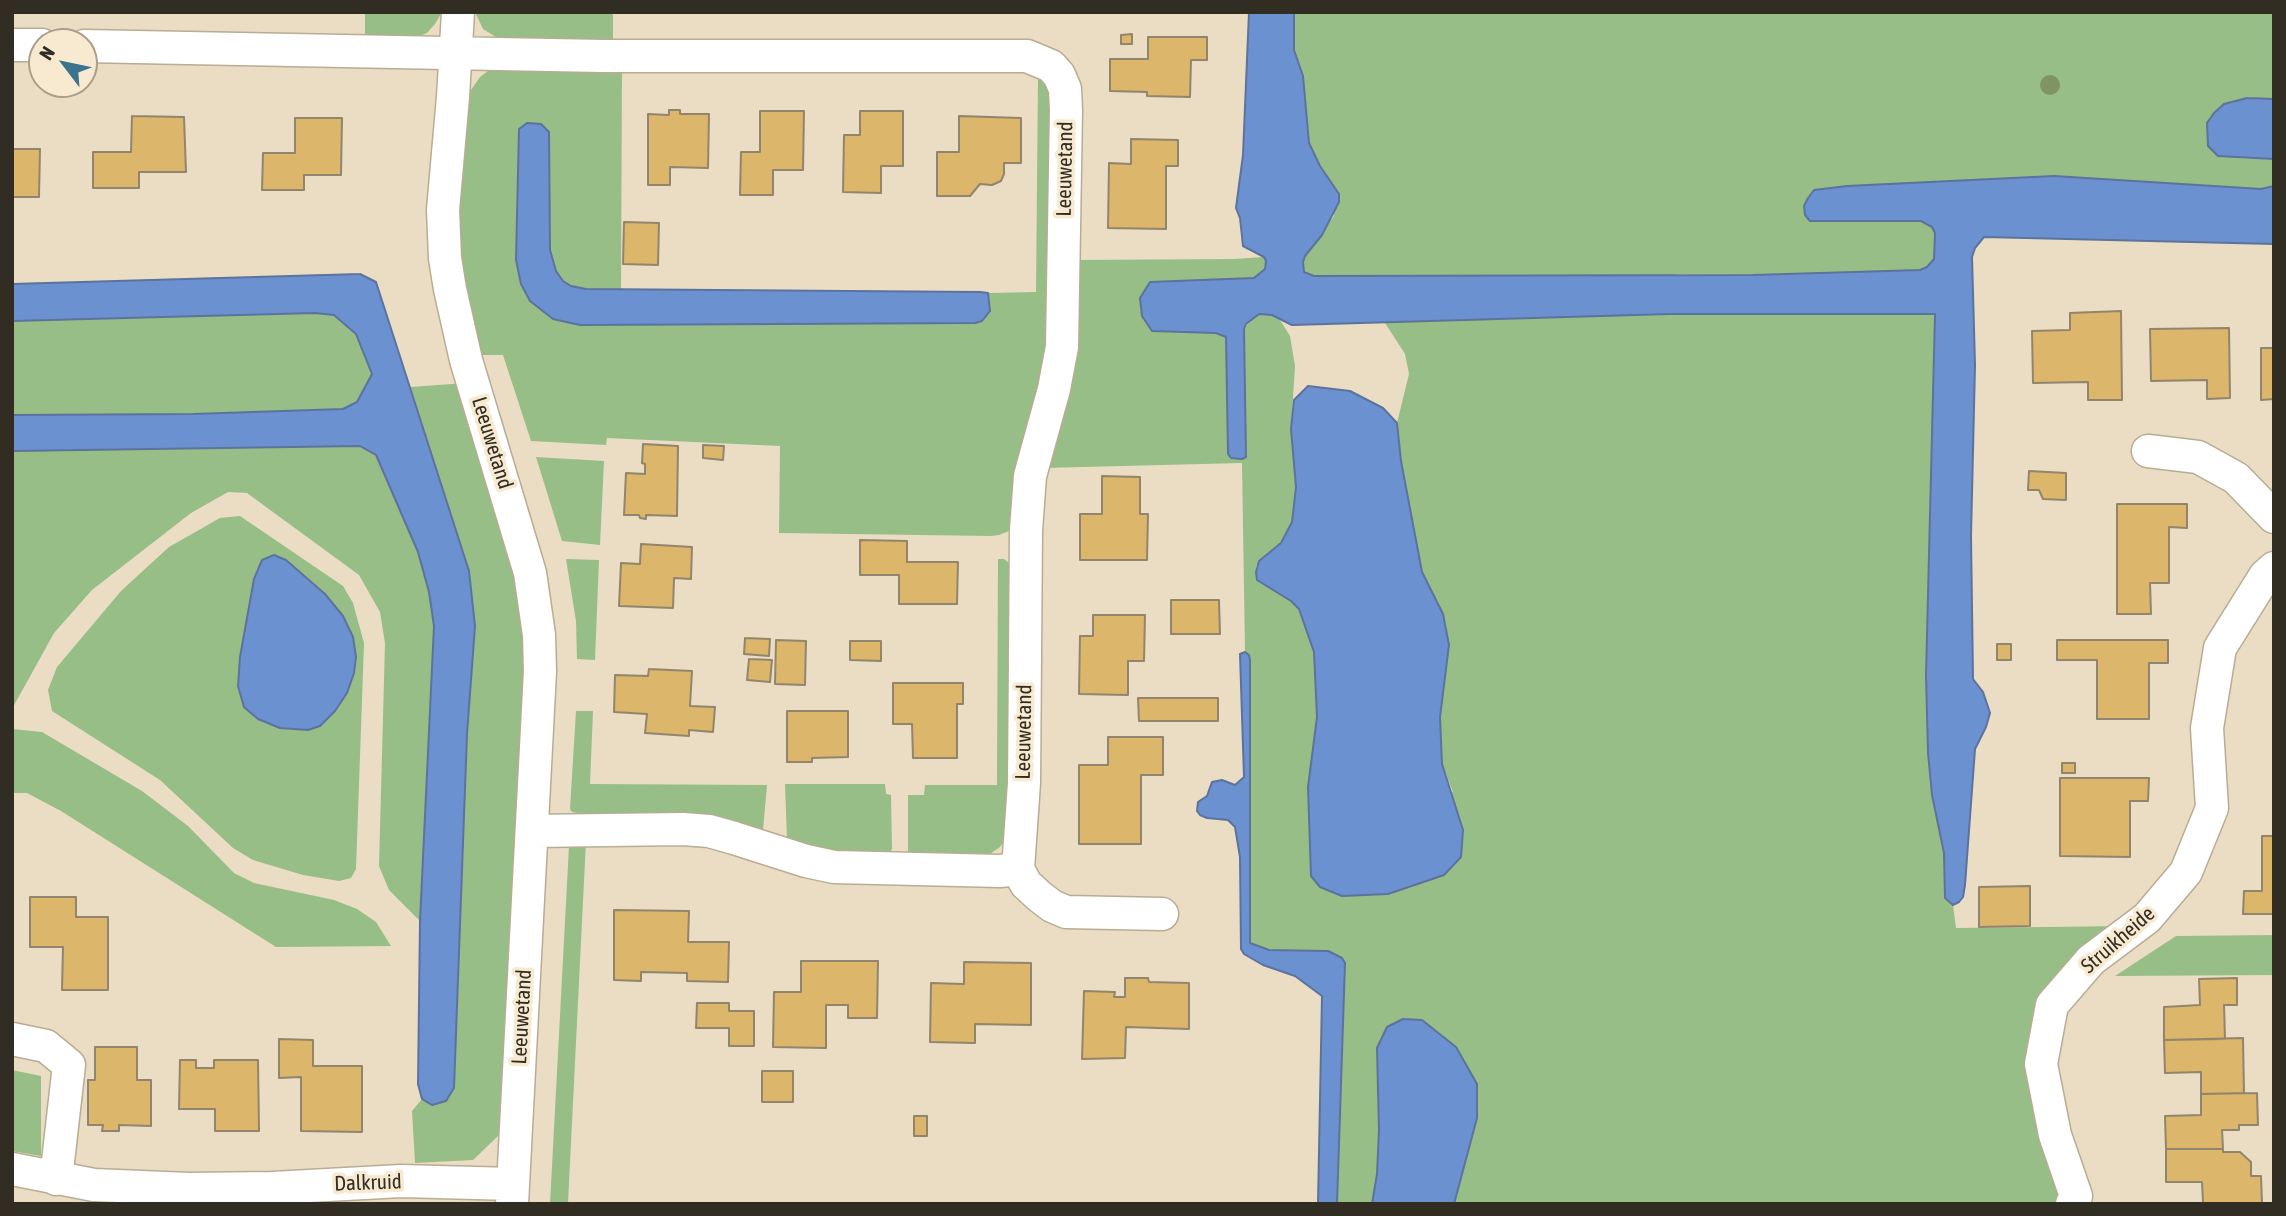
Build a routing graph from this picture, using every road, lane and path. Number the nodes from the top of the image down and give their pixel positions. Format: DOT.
graph roads {
  1 [pos="458,12"];
  2 [pos="98,46"];
  3 [pos="456,55"];
  4 [pos="2148,451"];
  5 [pos="2274,517"];
  6 [pos="2274,568"];
  7 [pos="531,831"];
  8 [pos="1018,869"];
  9 [pos="1162,914"];
  10 [pos="12,1039"];
  11 [pos="12,1170"];
  12 [pos="56,1179"];
  13 [pos="513,1194"];
  14 [pos="2073,1204"];
  1 -- 3 [label="street, Leeuwetand"];
  2 -- 3 [label="street, Leeuwetand"];
  3 -- 7 [label="street, Leeuwetand"];
  3 -- 8 [label="street, Leeuwetand"];
  4 -- 5 [label="street"];
  6 -- 14 [label="street, Struikheide"];
  7 -- 8 [label="street"];
  7 -- 13 [label="street, Leeuwetand"];
  8 -- 9 [label="street"];
  10 -- 12 [label="street"];
  11 -- 12 [label="street, Dalkruid"];
  12 -- 13 [label="street, Dalkruid"];
}
